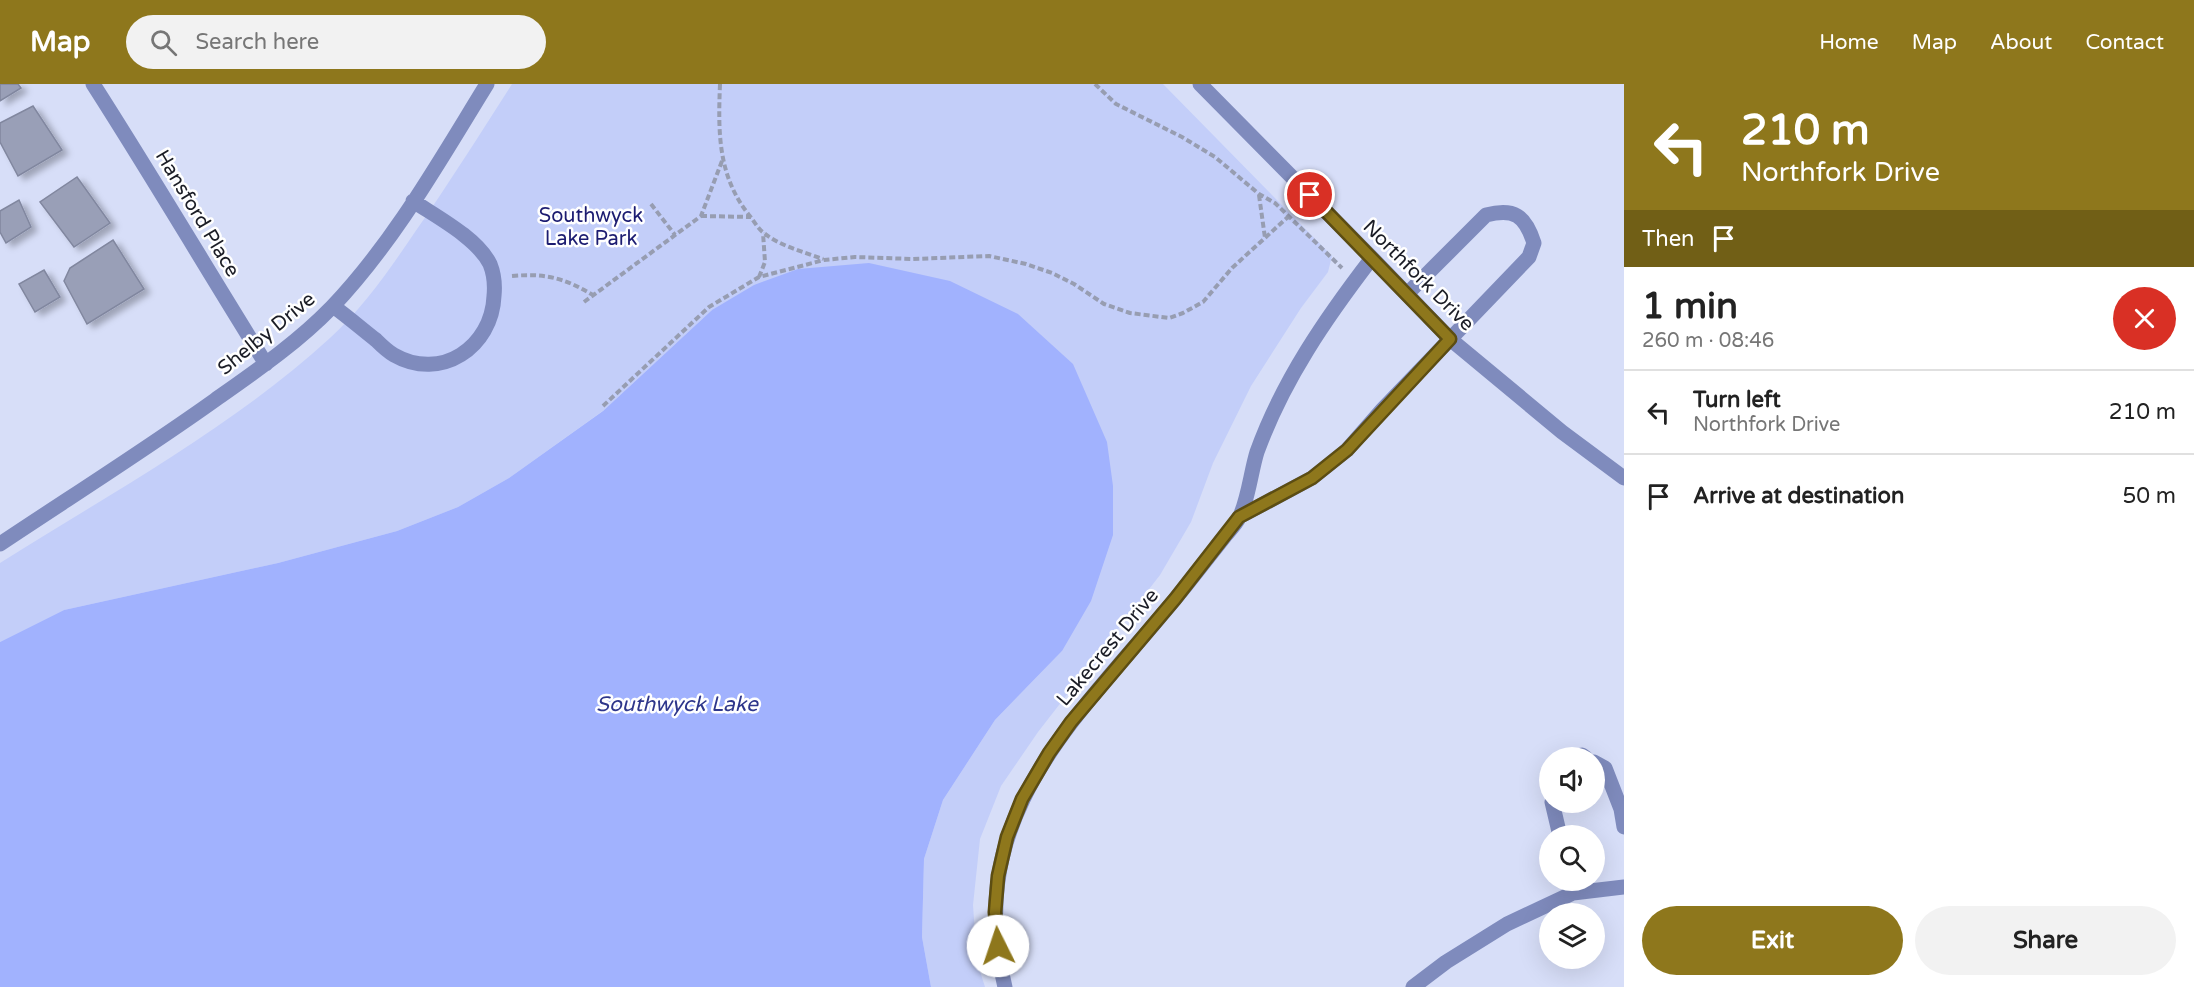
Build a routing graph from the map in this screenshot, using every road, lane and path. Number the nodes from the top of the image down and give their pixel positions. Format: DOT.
graph roads {
  1 [pos="93,84"];
  2 [pos="487,84"];
  3 [pos="720,84"];
  4 [pos="1095,84"];
  5 [pos="1200,84"];
  6 [pos="722,161"];
  7 [pos="1259,194"];
  8 [pos="414,201"];
  9 [pos="651,204"];
  10 [pos="701,216"];
  11 [pos="1289,216"];
  12 [pos="751,217"];
  13 [pos="763,232"];
  14 [pos="675,235"];
  15 [pos="1264,238"];
  16 [pos="1372,258"];
  17 [pos="824,260"];
  18 [pos="759,277"];
  19 [pos="494,278"];
  20 [pos="1355,281"];
  21 [pos="1407,294"];
  22 [pos="593,295"];
  23 [pos="584,302"];
  24 [pos="333,306"];
  25 [pos="1450,339"];
  26 [pos="266,364"];
  27 [pos="603,406"];
  28 [pos="1624,478"];
  29 [pos="1239,517"];
  30 [pos="0,544"];
  31 [pos="1605,768"];
  32 [pos="1624,827"];
  33 [pos="1605,887"];
  34 [pos="1624,887"];
  35 [pos="1565,891"];
  36 [pos="1005,987"];
  37 [pos="1413,987"];
  1 -- 26 [label="street, Hansford Place"];
  2 -- 8 [label="street, Shelby Drive"];
  3 -- 6 [label="path"];
  4 -- 7 [label="path"];
  5 -- 16 [label="street, Northfork Drive"];
  6 -- 10 [label="path"];
  6 -- 12 [label="path"];
  7 -- 11 [label="path"];
  7 -- 15 [label="path"];
  8 -- 19 [label="street"];
  8 -- 24 [label="street, Shelby Drive"];
  9 -- 14 [label="path"];
  10 -- 12 [label="path"];
  10 -- 14 [label="path"];
  11 -- 15 [label="path"];
  11 -- 20 [label="path"];
  12 -- 13 [label="path"];
  13 -- 17 [label="path"];
  13 -- 18 [label="path"];
  14 -- 22 [label="path"];
  15 -- 17 [label="path"];
  16 -- 20 [label="street, Lakecrest Drive"];
  16 -- 21 [label="street, Northfork Drive"];
  17 -- 18 [label="path"];
  18 -- 27 [label="path"];
  19 -- 22 [label="path"];
  19 -- 24 [label="street"];
  20 -- 29 [label="street, Lakecrest Drive"];
  21 -- 25 [label="street, Northfork Drive"];
  21 -- 25 [label="street, Lakecrest Drive"];
  22 -- 23 [label="path"];
  24 -- 26 [label="street, Shelby Drive"];
  25 -- 28 [label="street, Northfork Drive"];
  25 -- 29 [label="street, Lakecrest Drive"];
  26 -- 30 [label="street, Shelby Drive"];
  29 -- 36 [label="street, Lakecrest Drive"];
  31 -- 32 [label="street"];
  33 -- 34 [label="street"];
  35 -- 37 [label="street"];
}
